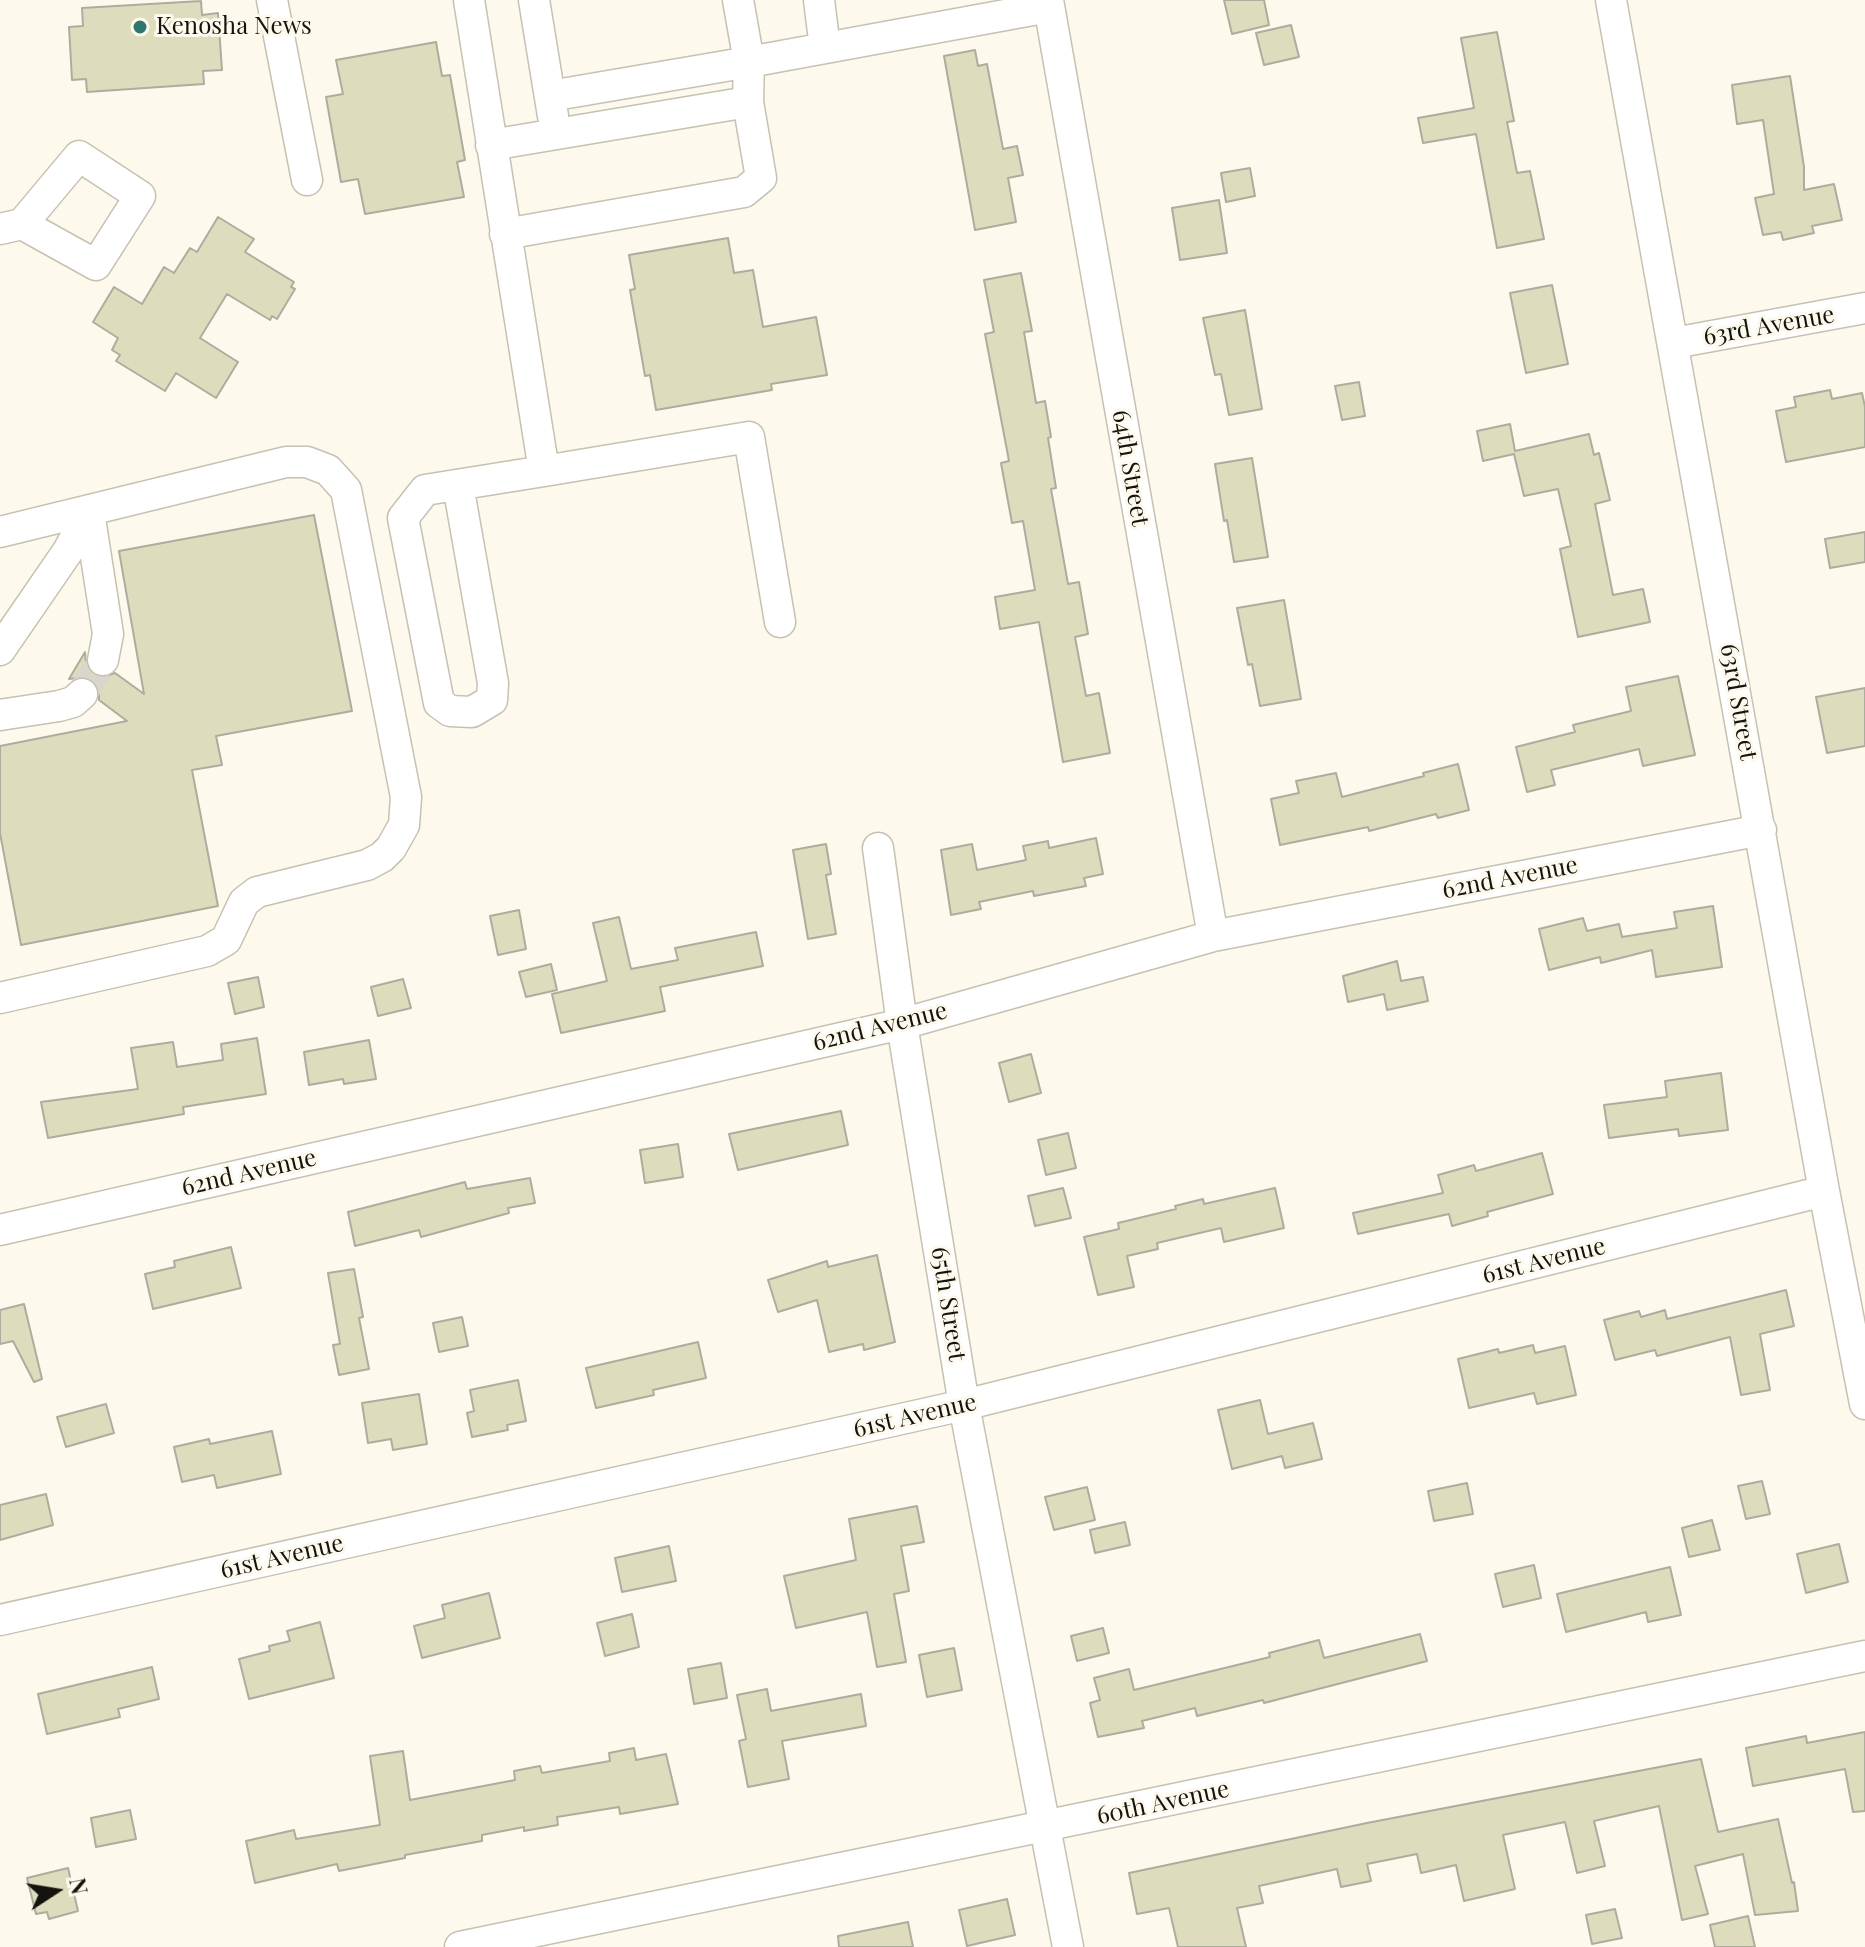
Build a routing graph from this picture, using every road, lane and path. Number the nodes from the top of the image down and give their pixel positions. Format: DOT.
graph roads {
  1 [pos="272,0"];
  2 [pos="469,0"];
  3 [pos="534,0"];
  4 [pos="738,0"];
  5 [pos="819,0"];
  6 [pos="1611,0"];
  7 [pos="1048,4"];
  8 [pos="957,12"];
  9 [pos="825,48"];
  10 [pos="749,62"];
  11 [pos="550,96"];
  12 [pos="748,102"];
  13 [pos="556,134"];
  14 [pos="491,145"];
  15 [pos="307,180"];
  16 [pos="505,234"];
  17 [pos="1865,308"];
  18 [pos="1674,343"];
  19 [pos="544,471"];
  20 [pos="458,485"];
  21 [pos="89,512"];
  22 [pos="403,518"];
  23 [pos="352,527"];
  24 [pos="0,532"];
  25 [pos="780,622"];
  26 [pos="0,650"];
  27 [pos="103,660"];
  28 [pos="82,694"];
  29 [pos="0,715"];
  30 [pos="1761,830"];
  31 [pos="878,848"];
  32 [pos="1213,936"];
  33 [pos="0,998"];
  34 [pos="902,1024"];
  35 [pos="1824,1191"];
  36 [pos="0,1230"];
  37 [pos="1865,1404"];
  38 [pos="964,1405"];
  39 [pos="0,1620"];
  40 [pos="1865,1656"];
  41 [pos="1045,1828"];
  42 [pos="460,1947"];
  43 [pos="1068,1947"];
  1 -- 15 [label="street"];
  2 -- 14 [label="street"];
  3 -- 11 [label="street"];
  4 -- 10 [label="street"];
  5 -- 9 [label="street"];
  6 -- 18 [label="street, 63rd Street"];
  7 -- 8 [label="street"];
  7 -- 32 [label="street, 64th Street"];
  8 -- 9 [label="street"];
  9 -- 10 [label="street"];
  10 -- 11 [label="street"];
  10 -- 12 [label="street"];
  11 -- 13 [label="street"];
  12 -- 13 [label="street"];
  12 -- 16 [label="street"];
  13 -- 14 [label="street"];
  14 -- 16 [label="street"];
  16 -- 19 [label="street"];
  17 -- 18 [label="street, 63rd Avenue"];
  18 -- 30 [label="street, 63rd Street"];
  19 -- 20 [label="street"];
  19 -- 25 [label="street"];
  20 -- 22 [label="street"];
  20 -- 22 [label="street"];
  21 -- 23 [label="street"];
  21 -- 24 [label="street"];
  21 -- 26 [label="street"];
  21 -- 27 [label="street"];
  22 -- 23 [label="street"];
  23 -- 33 [label="street"];
  28 -- 29 [label="street"];
  30 -- 32 [label="street, 62nd Avenue"];
  30 -- 35 [label="street, 63rd Street"];
  31 -- 34 [label="street, 65th Street"];
  32 -- 34 [label="street, 62nd Avenue"];
  34 -- 36 [label="street, 62nd Avenue"];
  34 -- 38 [label="street, 65th Street"];
  35 -- 37 [label="street, 63rd Street"];
  35 -- 38 [label="street, 61st Avenue"];
  38 -- 39 [label="street, 61st Avenue"];
  38 -- 41 [label="street, 65th Street"];
  40 -- 41 [label="street, 60th Avenue"];
  41 -- 42 [label="street, 60th Avenue"];
  41 -- 43 [label="street, 65th Street"];
}
